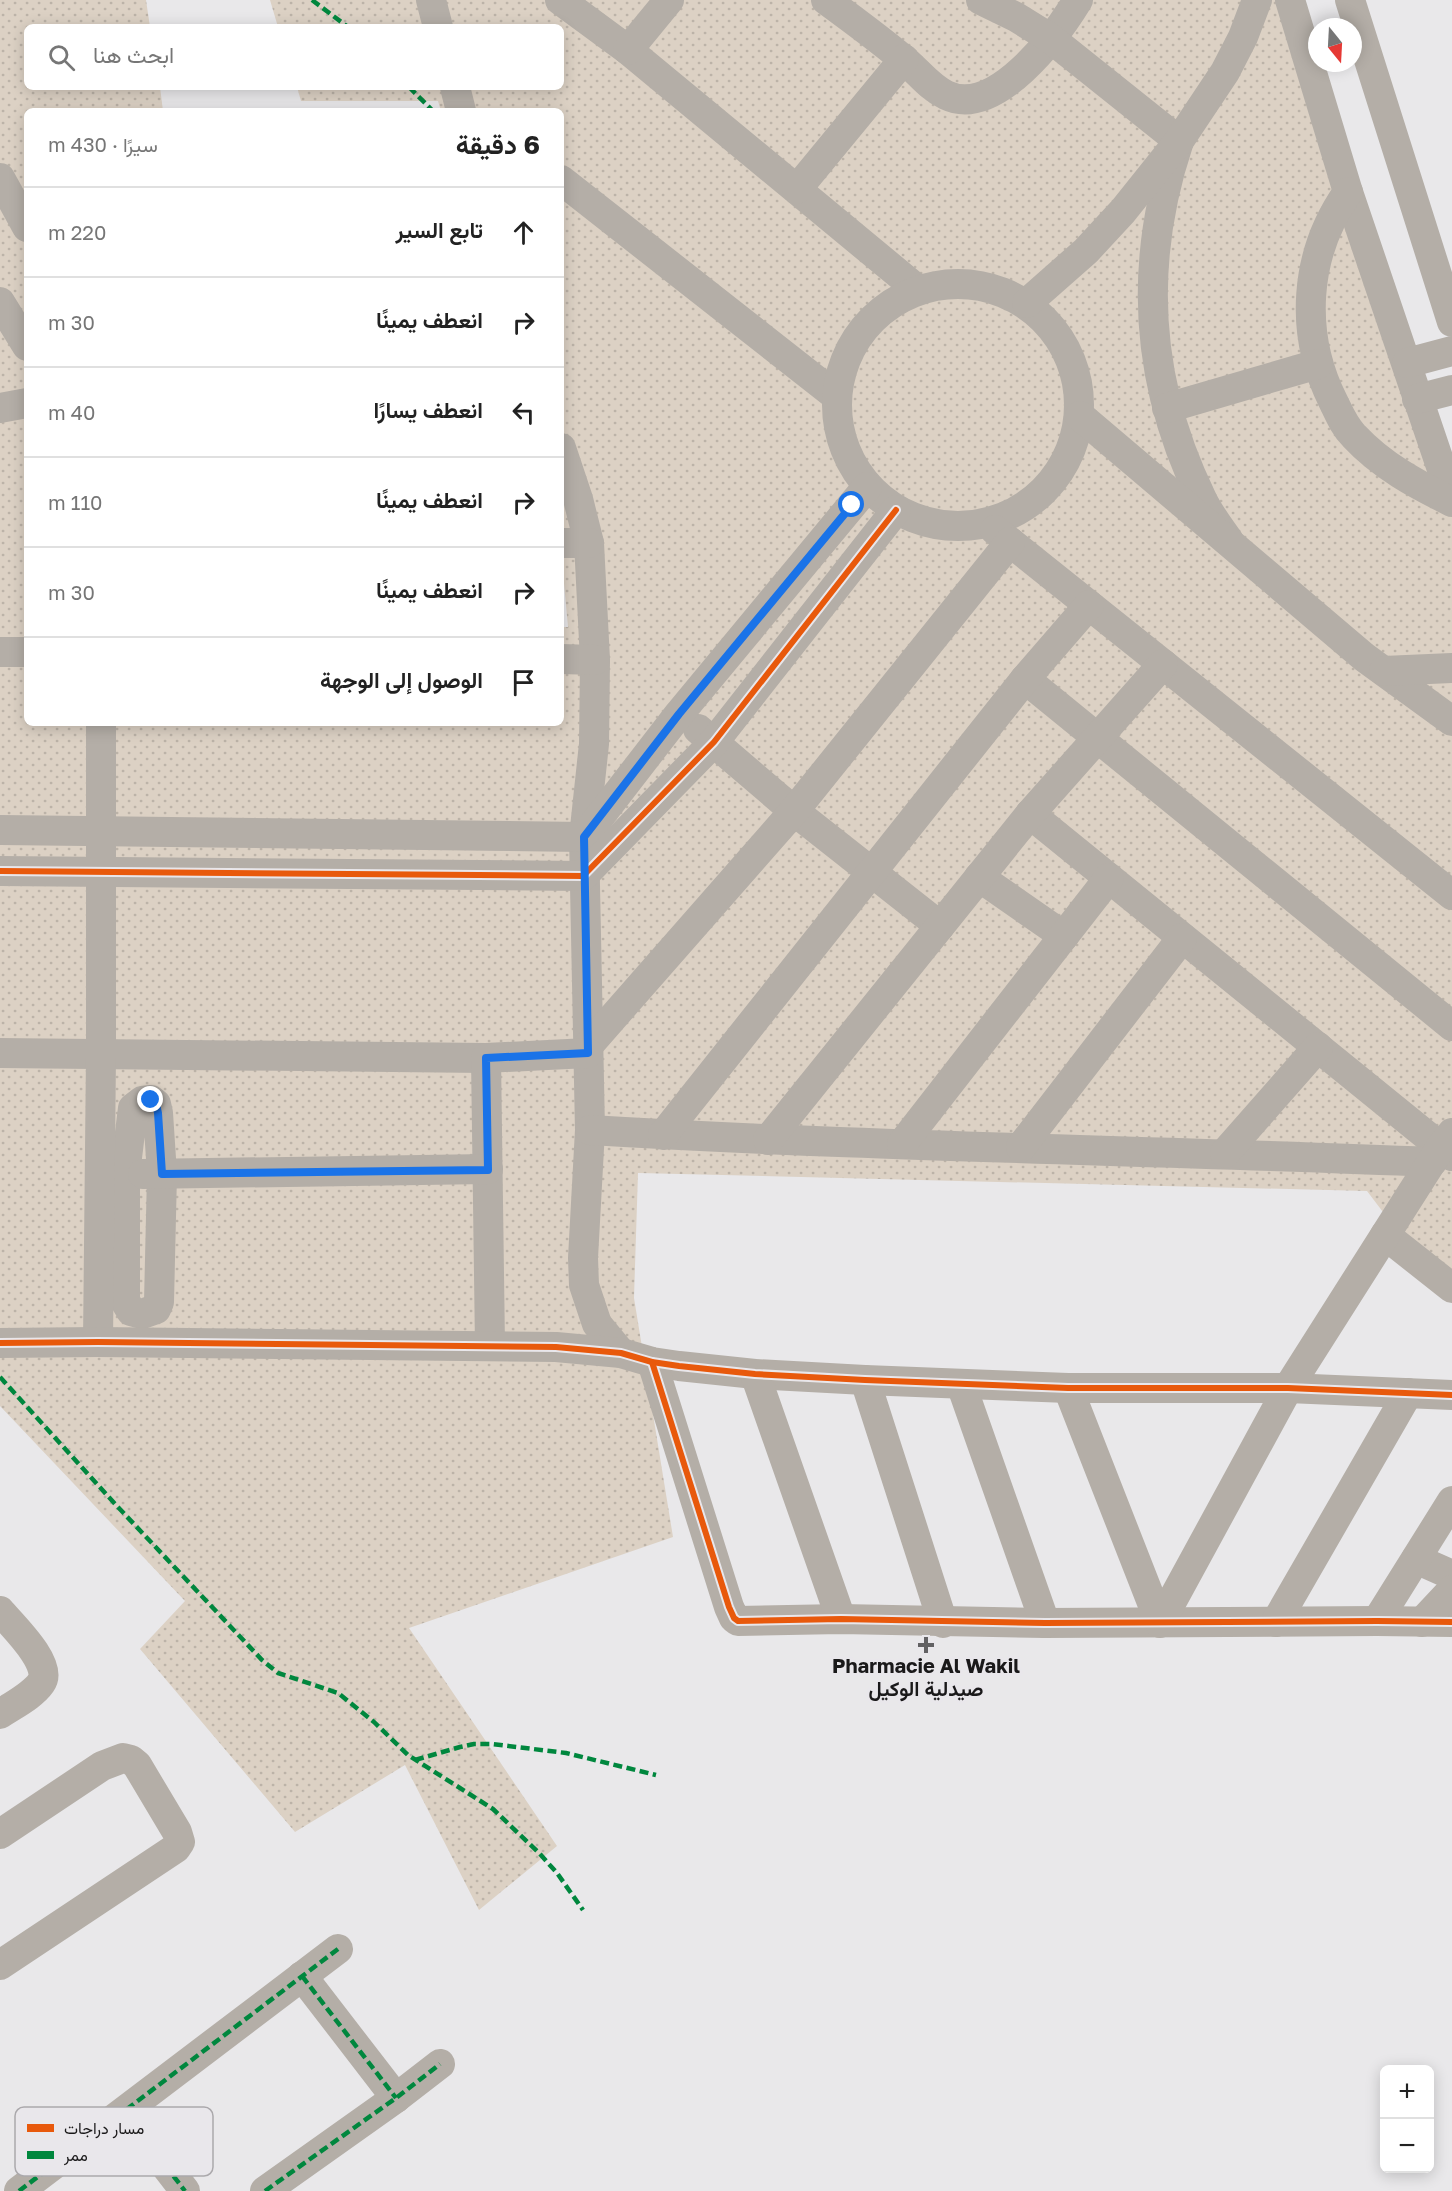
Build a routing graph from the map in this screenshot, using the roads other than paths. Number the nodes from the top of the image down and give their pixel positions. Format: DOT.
graph roads {
  1 [pos="431,0"];
  2 [pos="560,0"];
  3 [pos="669,0"];
  4 [pos="981,0"];
  5 [pos="1078,0"];
  6 [pos="1257,0"];
  7 [pos="1290,0"];
  8 [pos="1350,0"];
  9 [pos="844,5"];
  10 [pos="437,24"];
  11 [pos="1050,38"];
  12 [pos="628,50"];
  13 [pos="904,59"];
  14 [pos="1179,141"];
  15 [pos="0,178"];
  16 [pos="564,182"];
  17 [pos="797,189"];
  18 [pos="1348,192"];
  19 [pos="24,222"];
  20 [pos="917,289"];
  21 [pos="0,302"];
  22 [pos="1027,303"];
  23 [pos="1452,322"];
  24 [pos="24,341"];
  25 [pos="1452,351"];
  26 [pos="1407,363"];
  27 [pos="1318,364"];
  28 [pos="1452,390"];
  29 [pos="835,395"];
  30 [pos="1417,399"];
  31 [pos="24,404"];
  32 [pos="0,408"];
  33 [pos="1167,408"];
  34 [pos="1080,416"];
  35 [pos="564,457"];
  36 [pos="867,487"];
  37 [pos="1452,501"];
  38 [pos="896,510"];
  39 [pos="987,524"];
  40 [pos="1229,541"];
  41 [pos="1010,542"];
  42 [pos="575,543"];
  43 [pos="1089,604"];
  44 [pos="0,652"];
  45 [pos="24,652"];
  46 [pos="564,660"];
  47 [pos="595,660"];
  48 [pos="1162,664"];
  49 [pos="1452,668"];
  50 [pos="1384,671"];
  51 [pos="1025,680"];
  52 [pos="679,714"];
  53 [pos="1452,721"];
  54 [pos="101,726"];
  55 [pos="1096,739"];
  56 [pos="714,742"];
  57 [pos="794,811"];
  58 [pos="1030,814"];
  59 [pos="0,830"];
  60 [pos="100,830"];
  61 [pos="584,837"];
  62 [pos="0,871"];
  63 [pos="102,871"];
  64 [pos="871,871"];
  65 [pos="583,876"];
  66 [pos="980,877"];
  67 [pos="1109,878"];
  68 [pos="1452,895"];
  69 [pos="940,926"];
  70 [pos="1064,936"];
  71 [pos="1182,938"];
  72 [pos="1452,1026"];
  73 [pos="1318,1047"];
  74 [pos="588,1050"];
  75 [pos="0,1053"];
  76 [pos="101,1055"];
  77 [pos="486,1058"];
  78 [pos="590,1130"];
  79 [pos="663,1135"];
  80 [pos="768,1140"];
  81 [pos="902,1144"];
  82 [pos="1021,1147"];
  83 [pos="1444,1150"];
  84 [pos="1225,1153"];
  85 [pos="488,1170"];
  86 [pos="112,1174"];
  87 [pos="162,1174"];
  88 [pos="1385,1235"];
  89 [pos="1452,1288"];
  90 [pos="98,1342"];
  91 [pos="0,1343"];
  92 [pos="490,1346"];
  93 [pos="621,1353"];
  94 [pos="652,1362"];
  95 [pos="755,1374"];
  96 [pos="865,1380"];
  97 [pos="961,1384"];
  98 [pos="1068,1388"];
  99 [pos="1288,1388"];
  100 [pos="1408,1393"];
  101 [pos="1452,1395"];
  102 [pos="1452,1502"];
  103 [pos="1416,1559"];
  104 [pos="1452,1575"];
  105 [pos="1452,1590"];
  106 [pos="0,1611"];
  107 [pos="841,1619"];
  108 [pos="1377,1621"];
  109 [pos="1276,1622"];
  110 [pos="1422,1622"];
  111 [pos="1452,1622"];
  112 [pos="943,1623"];
  113 [pos="1045,1623"];
  114 [pos="1160,1623"];
  115 [pos="0,1714"];
  116 [pos="0,1834"];
  117 [pos="338,1948"];
  118 [pos="0,1965"];
  119 [pos="302,1976"];
  120 [pos="440,2064"];
  121 [pos="396,2098"];
  122 [pos="131,2107"];
  123 [pos="39,2176"];
  124 [pos="173,2176"];
  125 [pos="19,2191"];
  126 [pos="184,2191"];
  127 [pos="265,2191"];
  1 -- 10 [label="street"];
  2 -- 12 [label="street"];
  3 -- 12 [label="street"];
  4 -- 11 [label="street"];
  5 -- 11 [label="street"];
  6 -- 14 [label="street"];
  7 -- 18 [label="street"];
  8 -- 23 [label="street"];
  9 -- 13 [label="street"];
  11 -- 13 [label="street"];
  11 -- 14 [label="street"];
  12 -- 17 [label="street"];
  13 -- 17 [label="street"];
  14 -- 22 [label="street"];
  14 -- 33 [label="street"];
  15 -- 19 [label="street"];
  16 -- 29 [label="street"];
  17 -- 20 [label="street"];
  18 -- 26 [label="street"];
  18 -- 27 [label="street"];
  20 -- 22 [label="street"];
  20 -- 29 [label="street"];
  21 -- 24 [label="street"];
  22 -- 34 [label="street"];
  25 -- 26 [label="street"];
  26 -- 30 [label="street"];
  27 -- 33 [label="street"];
  27 -- 37 [label="street"];
  28 -- 30 [label="street"];
  29 -- 36 [label="street"];
  30 -- 37 [label="street"];
  31 -- 32 [label="street"];
  33 -- 40 [label="street"];
  34 -- 39 [label="street"];
  34 -- 40 [label="street"];
  35 -- 42 [label="street"];
  36 -- 38 [label="street"];
  36 -- 52 [label="street"];
  38 -- 39 [label="street"];
  38 -- 56 [label="street"];
  39 -- 41 [label="street"];
  40 -- 50 [label="street"];
  41 -- 43 [label="street"];
  41 -- 57 [label="street"];
  42 -- 47 [label="street"];
  43 -- 48 [label="street"];
  43 -- 51 [label="street"];
  44 -- 45 [label="street"];
  46 -- 47 [label="street"];
  47 -- 61 [label="street"];
  48 -- 55 [label="street"];
  48 -- 68 [label="street"];
  49 -- 50 [label="street"];
  50 -- 53 [label="street"];
  51 -- 55 [label="street"];
  51 -- 64 [label="street"];
  52 -- 56 [label="street"];
  52 -- 61 [label="street"];
  54 -- 60 [label="street"];
  55 -- 58 [label="street"];
  55 -- 72 [label="street"];
  56 -- 57 [label="street"];
  56 -- 65 [label="street"];
  57 -- 64 [label="street"];
  57 -- 74 [label="street"];
  58 -- 66 [label="street"];
  58 -- 67 [label="street"];
  59 -- 60 [label="street"];
  60 -- 61 [label="street"];
  60 -- 63 [label="street"];
  61 -- 65 [label="street"];
  62 -- 63 [label="street"];
  63 -- 65 [label="street"];
  63 -- 76 [label="street"];
  64 -- 69 [label="street"];
  64 -- 79 [label="street"];
  65 -- 74 [label="street"];
  66 -- 69 [label="street"];
  66 -- 70 [label="street"];
  67 -- 70 [label="street"];
  67 -- 71 [label="street"];
  69 -- 80 [label="street"];
  70 -- 81 [label="street"];
  71 -- 73 [label="street"];
  71 -- 82 [label="street"];
  73 -- 83 [label="street"];
  73 -- 84 [label="street"];
  74 -- 77 [label="street"];
  74 -- 78 [label="street"];
  75 -- 76 [label="street"];
  76 -- 77 [label="street"];
  76 -- 86 [label="street"];
  77 -- 85 [label="street"];
  78 -- 79 [label="street"];
  78 -- 93 [label="street"];
  79 -- 80 [label="street"];
  80 -- 81 [label="street"];
  81 -- 82 [label="street"];
  82 -- 84 [label="street"];
  83 -- 84 [label="street"];
  83 -- 88 [label="street"];
  85 -- 87 [label="street"];
  85 -- 92 [label="street"];
  86 -- 87 [label="street"];
  86 -- 87 [label="street"];
  86 -- 87 [label="street"];
  86 -- 90 [label="street"];
  88 -- 89 [label="street"];
  88 -- 99 [label="street"];
  90 -- 91 [label="street"];
  90 -- 92 [label="street"];
  92 -- 93 [label="street"];
  93 -- 94 [label="street"];
  94 -- 95 [label="street"];
  94 -- 107 [label="street"];
  95 -- 96 [label="street"];
  95 -- 107 [label="street"];
  96 -- 97 [label="street"];
  96 -- 112 [label="street"];
  97 -- 98 [label="street"];
  97 -- 113 [label="street"];
  98 -- 99 [label="street"];
  98 -- 114 [label="street"];
  99 -- 100 [label="street"];
  99 -- 114 [label="street"];
  100 -- 101 [label="street"];
  100 -- 109 [label="street"];
  102 -- 103 [label="street"];
  103 -- 104 [label="street"];
  103 -- 108 [label="street"];
  105 -- 110 [label="street"];
  106 -- 115 [label="street"];
  107 -- 112 [label="street"];
  108 -- 109 [label="street"];
  108 -- 110 [label="street"];
  109 -- 114 [label="street"];
  110 -- 111 [label="street"];
  112 -- 113 [label="street"];
  113 -- 114 [label="street"];
  116 -- 118 [label="street"];
  117 -- 119 [label="street"];
  119 -- 121 [label="street"];
  119 -- 122 [label="street"];
  120 -- 121 [label="street"];
  121 -- 127 [label="street"];
  123 -- 125 [label="street"];
  124 -- 126 [label="street"];
}
